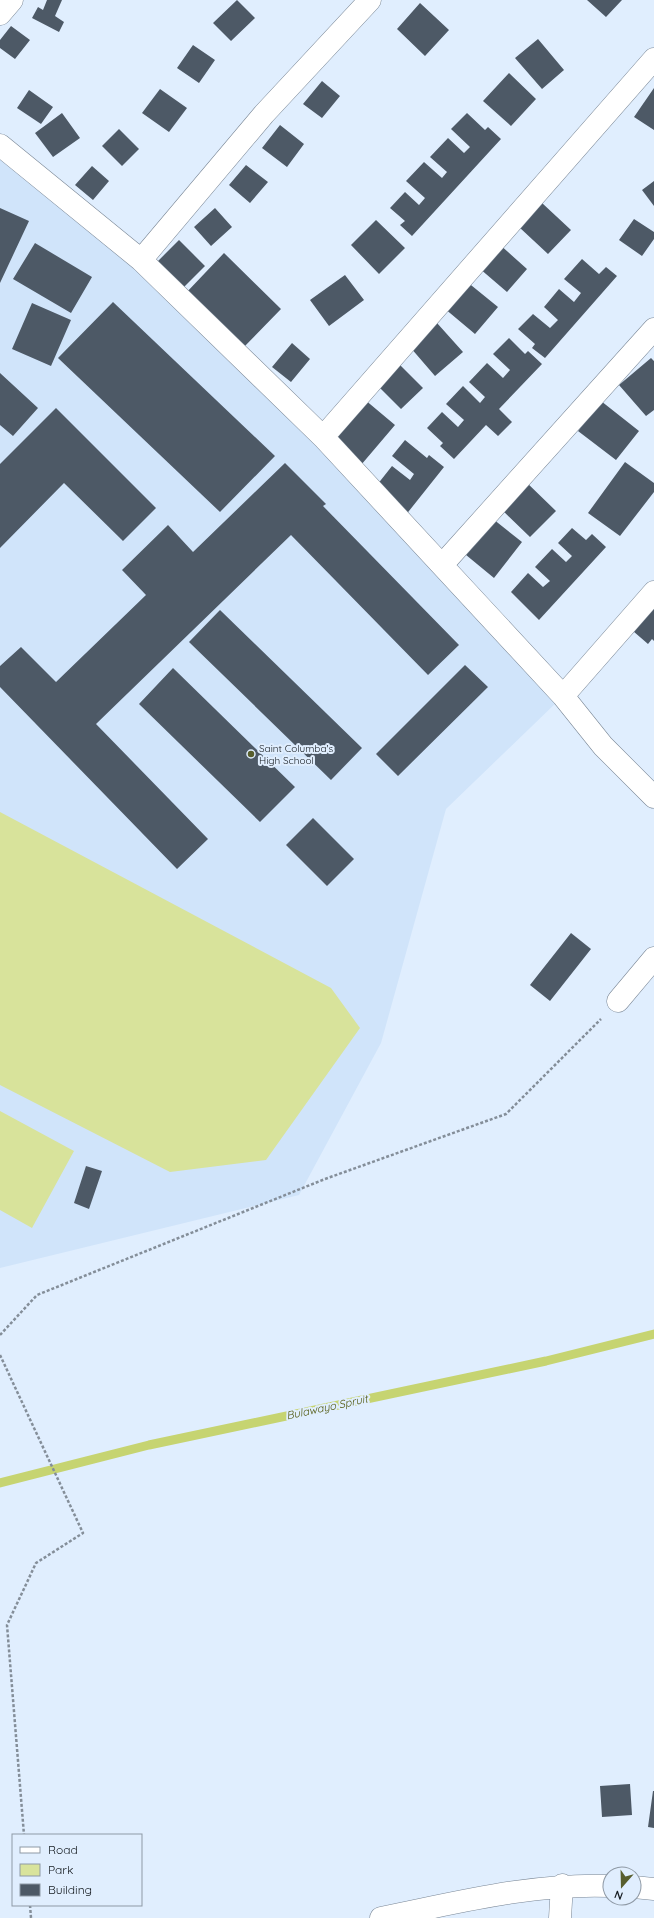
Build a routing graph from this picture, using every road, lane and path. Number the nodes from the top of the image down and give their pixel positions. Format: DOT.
graph roads {
  1 [pos="12,0"];
  2 [pos="370,0"];
  3 [pos="0,14"];
  4 [pos="654,59"];
  5 [pos="0,145"];
  6 [pos="141,260"];
  7 [pos="654,329"];
  8 [pos="323,437"];
  9 [pos="442,565"];
  10 [pos="654,592"];
  11 [pos="563,696"];
  12 [pos="654,797"];
  13 [pos="654,958"];
  14 [pos="618,1001"];
  15 [pos="0,1335"];
  16 [pos="0,1355"];
  17 [pos="24,1834"];
  18 [pos="562,1885"];
  19 [pos="602,1886"];
  20 [pos="642,1888"];
  21 [pos="654,1889"];
  22 [pos="30,1906"];
  23 [pos="31,1918"];
  24 [pos="381,1918"];
  25 [pos="560,1918"];
  1 -- 3 [label="street"];
  2 -- 6 [label="street"];
  4 -- 8 [label="street"];
  5 -- 6 [label="street"];
  6 -- 8 [label="street"];
  7 -- 9 [label="street"];
  8 -- 9 [label="street"];
  9 -- 11 [label="street"];
  10 -- 11 [label="street"];
  11 -- 12 [label="street"];
  13 -- 14 [label="street"];
  14 -- 15 [label="path"];
  16 -- 17 [label="path"];
  18 -- 19 [label="street"];
  18 -- 24 [label="street"];
  18 -- 25 [label="street"];
  20 -- 21 [label="street"];
  22 -- 23 [label="path"];
}
